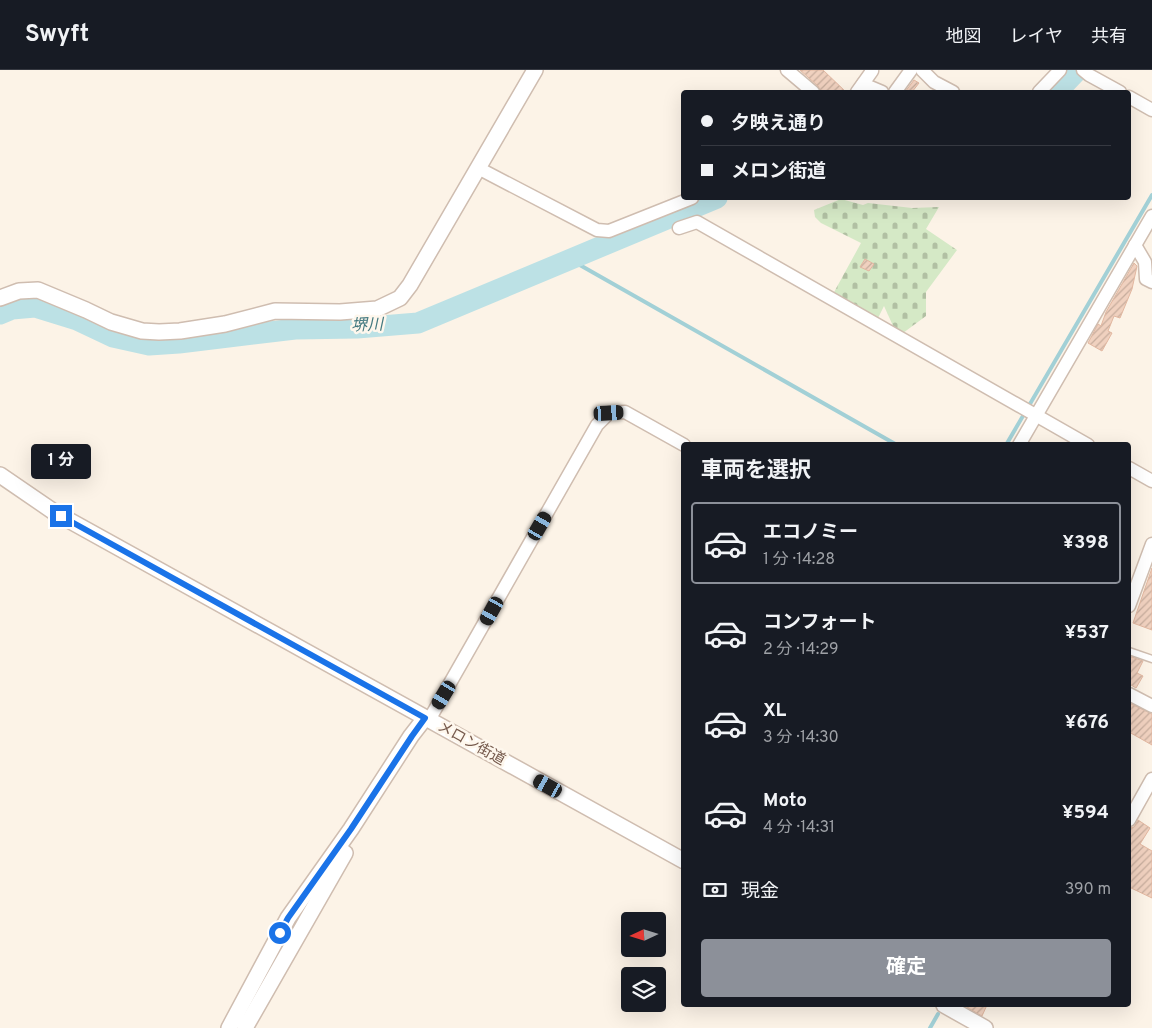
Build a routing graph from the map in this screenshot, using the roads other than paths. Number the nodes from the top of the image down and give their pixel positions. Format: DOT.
graph roads {
  1 [pos="535,70"];
  2 [pos="787,70"];
  3 [pos="872,70"];
  4 [pos="910,70"];
  5 [pos="922,70"];
  6 [pos="1060,70"];
  7 [pos="1083,70"];
  8 [pos="860,88"];
  9 [pos="811,90"];
  10 [pos="896,90"];
  11 [pos="948,90"];
  12 [pos="1041,90"];
  13 [pos="1116,90"];
  14 [pos="1131,98"];
  15 [pos="1152,110"];
  16 [pos="478,168"];
  17 [pos="687,200"];
  18 [pos="1152,216"];
  19 [pos="679,228"];
  20 [pos="1135,245"];
  21 [pos="1152,282"];
  22 [pos="0,298"];
  23 [pos="1036,416"];
  24 [pos="1020,442"];
  25 [pos="1083,442"];
  26 [pos="681,443"];
  27 [pos="1131,469"];
  28 [pos="0,475"];
  29 [pos="1152,481"];
  30 [pos="1152,544"];
  31 [pos="1131,601"];
  32 [pos="1131,652"];
  33 [pos="1152,659"];
  34 [pos="1131,695"];
  35 [pos="1152,706"];
  36 [pos="427,719"];
  37 [pos="1152,779"];
  38 [pos="1131,816"];
  39 [pos="681,859"];
  40 [pos="952,1007"];
  41 [pos="229,1028"];
  42 [pos="245,1028"];
  43 [pos="985,1028"];
  1 -- 16 [label="street"];
  2 -- 9 [label="street"];
  3 -- 8 [label="street"];
  4 -- 10 [label="street"];
  5 -- 11 [label="street"];
  6 -- 12 [label="street"];
  7 -- 13 [label="street"];
  14 -- 15 [label="street"];
  16 -- 17 [label="street"];
  16 -- 22 [label="street"];
  18 -- 20 [label="street"];
  19 -- 23 [label="street"];
  20 -- 21 [label="street"];
  20 -- 23 [label="street"];
  23 -- 24 [label="street"];
  23 -- 25 [label="street"];
  26 -- 36 [label="street"];
  27 -- 29 [label="street"];
  28 -- 36 [label="street, メロン街道"];
  30 -- 31 [label="street"];
  32 -- 33 [label="lane"];
  34 -- 35 [label="street"];
  36 -- 39 [label="street, メロン街道"];
  36 -- 41 [label="street"];
  36 -- 42 [label="street"];
  37 -- 38 [label="street"];
  40 -- 43 [label="street"];
}
